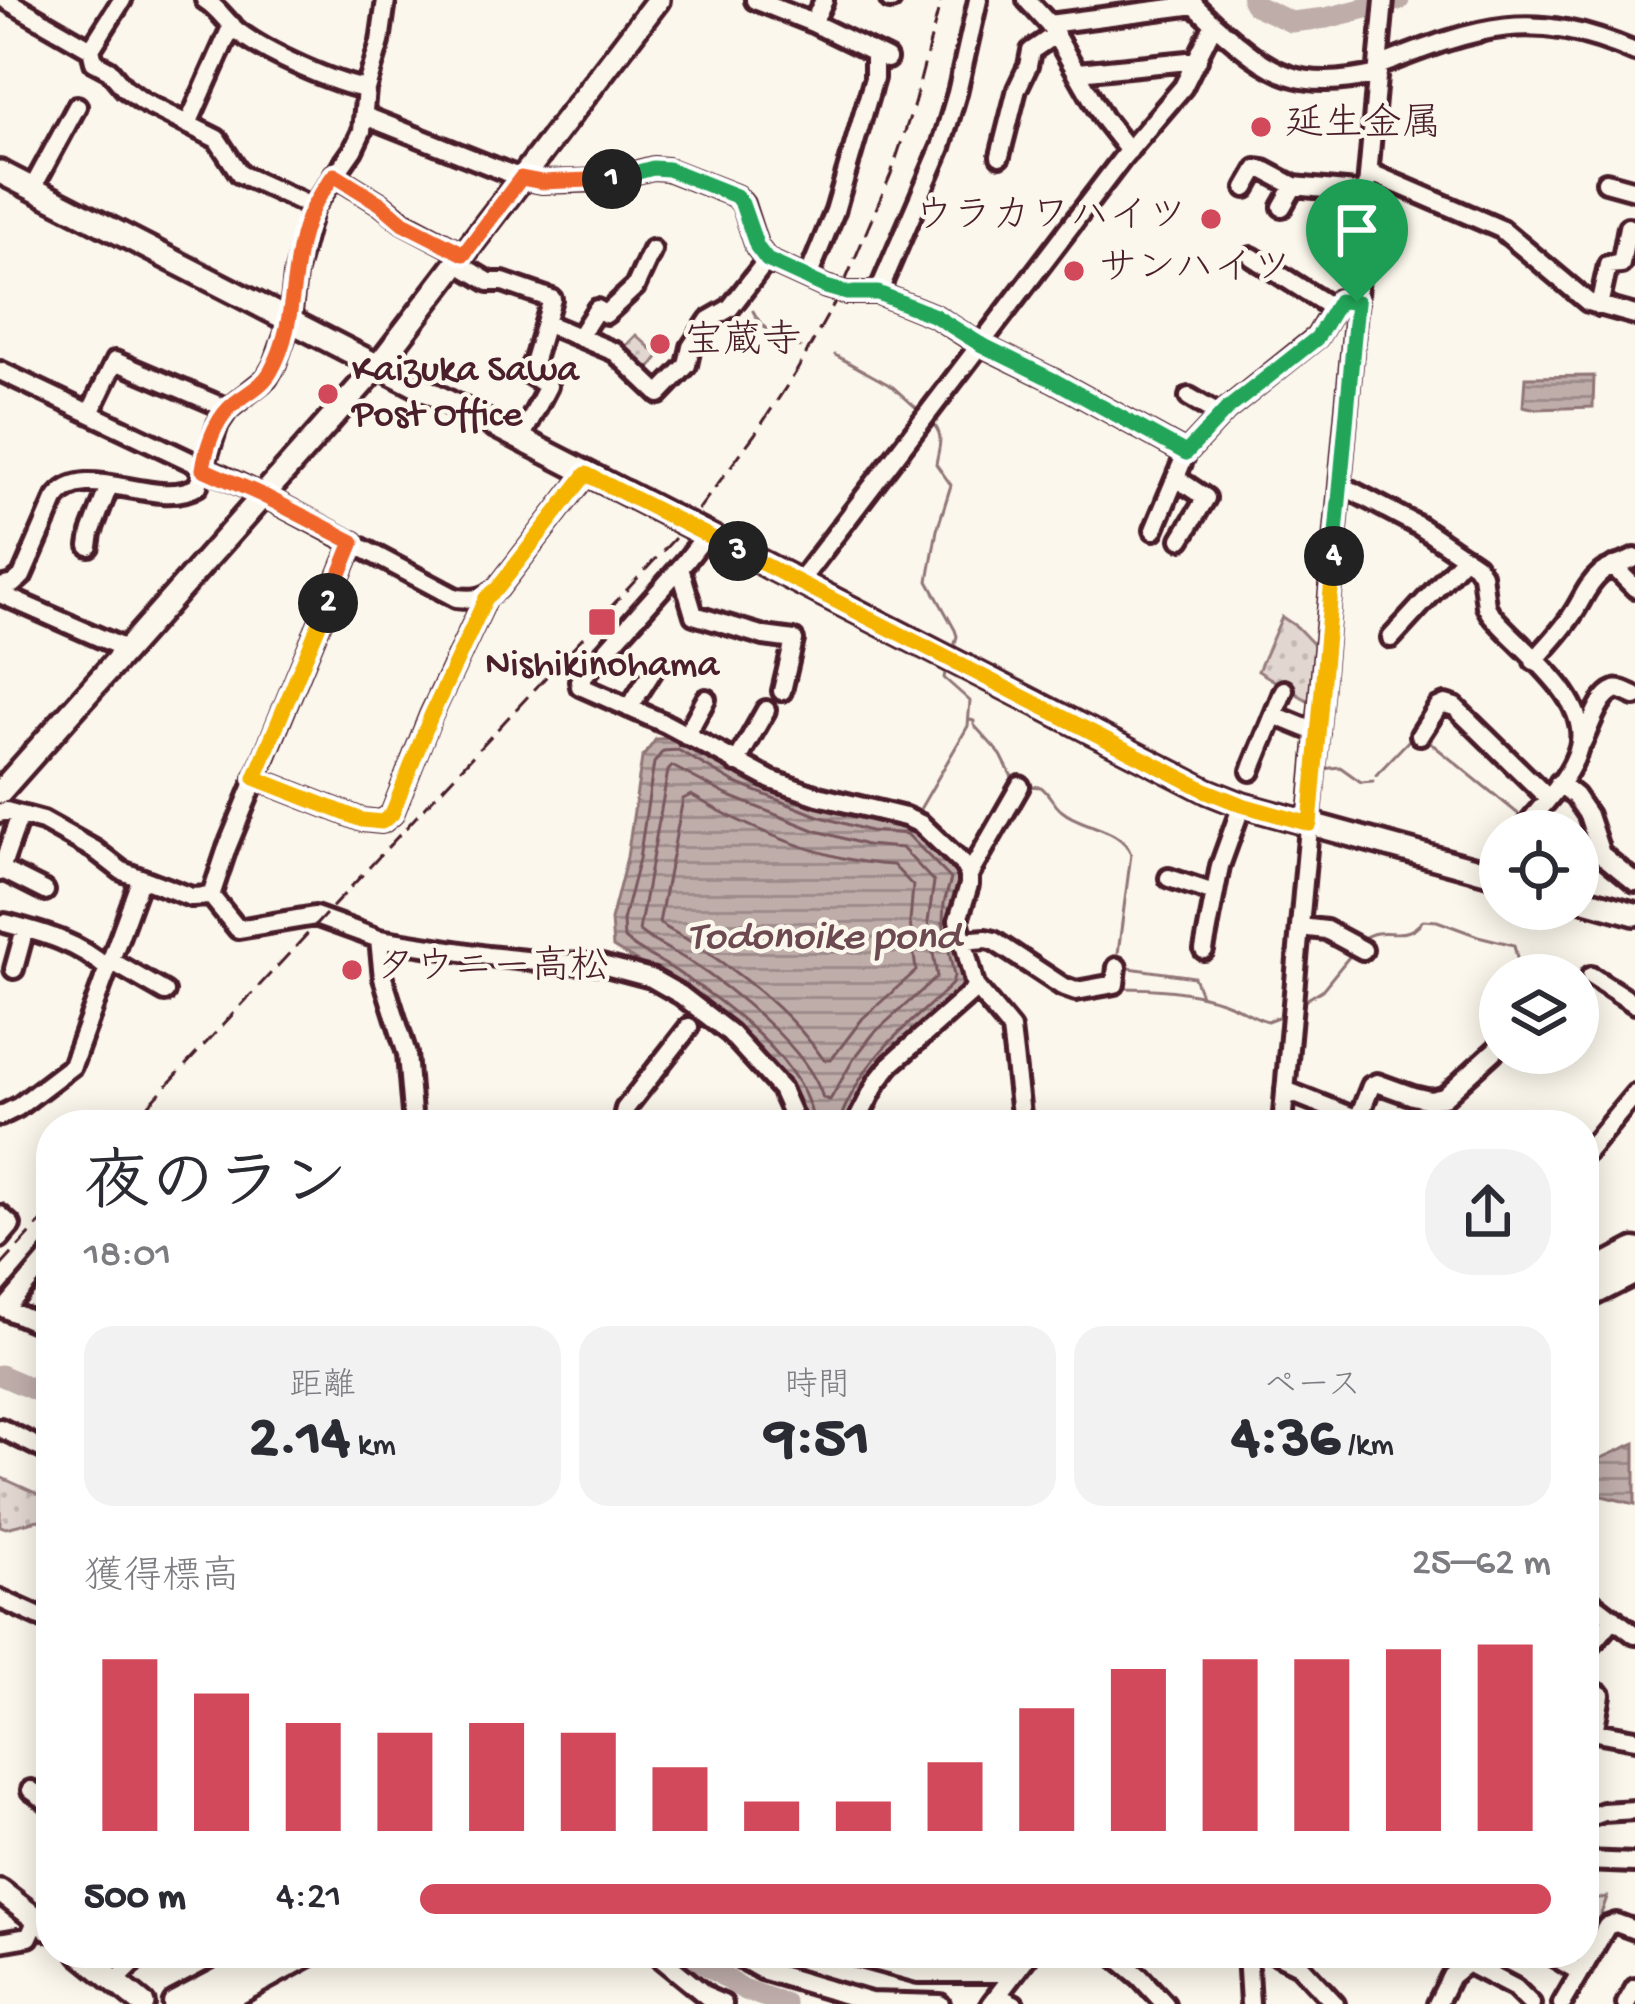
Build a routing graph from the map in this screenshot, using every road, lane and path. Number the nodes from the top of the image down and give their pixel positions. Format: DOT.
graph roads {
  1 [pos="6,0"];
  2 [pos="122,0"];
  3 [pos="386,0"];
  4 [pos="658,0"];
  5 [pos="755,0"];
  6 [pos="824,0"];
  7 [pos="978,0"];
  8 [pos="1028,0"];
  9 [pos="1384,0"];
  10 [pos="217,3"];
  11 [pos="1192,3"];
  12 [pos="1155,5"];
  13 [pos="812,23"];
  14 [pos="1214,24"];
  15 [pos="232,25"];
  16 [pos="1053,29"];
  17 [pos="91,49"];
  18 [pos="1635,52"];
  19 [pos="1198,60"];
  20 [pos="1378,66"];
  21 [pos="1078,72"];
  22 [pos="367,89"];
  23 [pos="77,106"];
  24 [pos="365,116"];
  25 [pos="188,124"];
  26 [pos="1129,152"];
  27 [pos="1000,156"];
  28 [pos="0,172"];
  29 [pos="1369,172"];
  30 [pos="334,175"];
  31 [pos="521,178"];
  32 [pos="1606,182"];
  33 [pos="1294,186"];
  34 [pos="1246,188"];
  35 [pos="32,189"];
  36 [pos="1635,190"];
  37 [pos="1366,193"];
  38 [pos="313,207"];
  39 [pos="1282,207"];
  40 [pos="1628,227"];
  41 [pos="652,250"];
  42 [pos="460,258"];
  43 [pos="1259,258"];
  44 [pos="767,260"];
  45 [pos="808,277"];
  46 [pos="878,293"];
  47 [pos="1357,302"];
  48 [pos="1599,306"];
  49 [pos="1334,308"];
  50 [pos="1635,315"];
  51 [pos="290,321"];
  52 [pos="545,322"];
  53 [pos="579,337"];
  54 [pos="980,344"];
  55 [pos="378,366"];
  56 [pos="0,371"];
  57 [pos="1189,397"];
  58 [pos="228,409"];
  59 [pos="91,413"];
  60 [pos="1220,416"];
  61 [pos="520,440"];
  62 [pos="1186,453"];
  63 [pos="203,469"];
  64 [pos="586,474"];
  65 [pos="1176,478"];
  66 [pos="1341,485"];
  67 [pos="110,486"];
  68 [pos="264,496"];
  69 [pos="1154,530"];
  70 [pos="706,535"];
  71 [pos="1181,539"];
  72 [pos="353,542"];
  73 [pos="89,546"];
  74 [pos="1465,557"];
  75 [pos="1635,558"];
  76 [pos="1613,566"];
  77 [pos="680,568"];
  78 [pos="800,581"];
  79 [pos="1635,588"];
  80 [pos="0,591"];
  81 [pos="486,598"];
  82 [pos="1391,638"];
  83 [pos="128,650"];
  84 [pos="1534,661"];
  85 [pos="655,669"];
  86 [pos="1284,690"];
  87 [pos="782,691"];
  88 [pos="1635,696"];
  89 [pos="706,699"];
  90 [pos="629,708"];
  91 [pos="1575,708"];
  92 [pos="766,710"];
  93 [pos="1596,711"];
  94 [pos="1274,715"];
  95 [pos="1318,733"];
  96 [pos="1420,735"];
  97 [pos="686,736"];
  98 [pos="1579,749"];
  99 [pos="736,763"];
  100 [pos="1251,771"];
  101 [pos="255,778"];
  102 [pos="1020,786"];
  103 [pos="1553,790"];
  104 [pos="0,792"];
  105 [pos="1242,805"];
  106 [pos="1538,810"];
  107 [pos="0,813"];
  108 [pos="20,815"];
  109 [pos="1310,824"];
  110 [pos="1479,866"];
  111 [pos="1,870"];
  112 [pos="969,875"];
  113 [pos="1633,877"];
  114 [pos="141,878"];
  115 [pos="1169,878"];
  116 [pos="45,891"];
  117 [pos="1214,893"];
  118 [pos="211,896"];
  119 [pos="1599,904"];
  120 [pos="1628,912"];
  121 [pos="5,923"];
  122 [pos="1300,927"];
  123 [pos="26,929"];
  124 [pos="380,939"];
  125 [pos="962,941"];
  126 [pos="1204,950"];
  127 [pos="1364,950"];
  128 [pos="110,965"];
  129 [pos="1117,968"];
  130 [pos="14,969"];
  131 [pos="1599,981"];
  132 [pos="975,986"];
  133 [pos="165,992"];
  134 [pos="1635,1004"];
  135 [pos="689,1027"];
  136 [pos="1479,1065"];
  137 [pos="1285,1090"];
  138 [pos="1635,1094"];
  139 [pos="412,1110"];
  140 [pos="626,1110"];
  141 [pos="790,1110"];
  142 [pos="863,1110"];
  143 [pos="1020,1110"];
  144 [pos="1283,1110"];
  145 [pos="1335,1110"];
  146 [pos="1367,1110"];
  147 [pos="0,1116"];
  148 [pos="1599,1137"];
  149 [pos="0,1215"];
  150 [pos="0,1238"];
  151 [pos="1635,1252"];
  152 [pos="1599,1270"];
  153 [pos="1635,1271"];
  154 [pos="36,1273"];
  155 [pos="1599,1290"];
  156 [pos="36,1322"];
  157 [pos="0,1428"];
  158 [pos="36,1446"];
  159 [pos="0,1599"];
  160 [pos="1599,1607"];
  161 [pos="36,1615"];
  162 [pos="1614,1618"];
  163 [pos="1635,1635"];
  164 [pos="1599,1636"];
  165 [pos="1599,1733"];
  166 [pos="1635,1739"];
  167 [pos="31,1790"];
  168 [pos="36,1794"];
  169 [pos="1635,1810"];
  170 [pos="1599,1814"];
  171 [pos="1599,1862"];
  172 [pos="1635,1863"];
  173 [pos="0,1891"];
  174 [pos="36,1918"];
  175 [pos="1635,1930"];
  176 [pos="36,1931"];
  177 [pos="1599,1938"];
  178 [pos="0,1942"];
  179 [pos="99,1968"];
  180 [pos="128,1968"];
  181 [pos="244,1968"];
  182 [pos="280,1968"];
  183 [pos="672,1968"];
  184 [pos="758,1968"];
  185 [pos="902,1968"];
  186 [pos="917,1968"];
  187 [pos="976,1968"];
  188 [pos="1018,1968"];
  189 [pos="1129,1968"];
  190 [pos="1248,1968"];
  191 [pos="1302,1968"];
  192 [pos="1457,1968"];
  193 [pos="1477,1968"];
  194 [pos="1573,1968"];
  195 [pos="1582,1968"];
  196 [pos="916,1972"];
  197 [pos="1580,1972"];
  198 [pos="974,1973"];
  199 [pos="1014,1973"];
  200 [pos="115,1981"];
  201 [pos="1635,1988"];
  202 [pos="1001,2001"];
  203 [pos="143,2004"];
  204 [pos="176,2004"];
  205 [pos="214,2004"];
  206 [pos="723,2004"];
  207 [pos="940,2004"];
  208 [pos="1166,2004"];
  209 [pos="1250,2004"];
  210 [pos="1335,2004"];
  211 [pos="1437,2004"];
  212 [pos="1531,2004"];
  213 [pos="1562,2004"];
  214 [pos="1626,2004"];
  1 -- 17 [label="street"];
  2 -- 17 [label="street"];
  3 -- 22 [label="street"];
  4 -- 31 [label="main road"];
  5 -- 13 [label="street"];
  6 -- 13 [label="street"];
  7 -- 46 [label="street"];
  8 -- 16 [label="street"];
  9 -- 20 [label="street"];
  10 -- 15 [label="street"];
  11 -- 12 [label="street"];
  11 -- 14 [label="street"];
  12 -- 16 [label="street"];
  13 -- 45 [label="street"];
  14 -- 19 [label="street"];
  14 -- 20 [label="street"];
  15 -- 22 [label="street"];
  15 -- 25 [label="street"];
  16 -- 21 [label="street"];
  16 -- 27 [label="street"];
  17 -- 25 [label="street"];
  18 -- 20 [label="street"];
  19 -- 21 [label="street"];
  19 -- 26 [label="street"];
  20 -- 29 [label="street"];
  21 -- 26 [label="street"];
  22 -- 24 [label="street"];
  23 -- 35 [label="street"];
  24 -- 30 [label="street"];
  24 -- 31 [label="street"];
  25 -- 38 [label="street"];
  26 -- 54 [label="street"];
  28 -- 35 [label="main road"];
  29 -- 37 [label="street"];
  29 -- 48 [label="street"];
  30 -- 38 [label="street"];
  30 -- 42 [label="street"];
  31 -- 42 [label="main road"];
  31 -- 44 [label="street"];
  32 -- 36 [label="street"];
  33 -- 34 [label="street"];
  33 -- 37 [label="street"];
  33 -- 39 [label="street"];
  35 -- 51 [label="main road"];
  37 -- 47 [label="street"];
  38 -- 51 [label="street"];
  40 -- 48 [label="street"];
  41 -- 53 [label="street"];
  42 -- 52 [label="street"];
  42 -- 55 [label="main road"];
  43 -- 49 [label="street"];
  44 -- 45 [label="street"];
  44 -- 53 [label="street"];
  45 -- 46 [label="street"];
  46 -- 54 [label="street"];
  47 -- 49 [label="street"];
  47 -- 66 [label="street"];
  48 -- 50 [label="street"];
  49 -- 60 [label="street"];
  51 -- 55 [label="main road"];
  51 -- 58 [label="street"];
  52 -- 53 [label="street"];
  52 -- 61 [label="street"];
  54 -- 62 [label="street"];
  54 -- 78 [label="street"];
  55 -- 61 [label="main road"];
  55 -- 68 [label="main road"];
  56 -- 59 [label="street"];
  57 -- 60 [label="street"];
  58 -- 59 [label="street"];
  58 -- 63 [label="street"];
  59 -- 63 [label="street"];
  60 -- 62 [label="street"];
  61 -- 64 [label="main road"];
  62 -- 65 [label="street"];
  63 -- 67 [label="street"];
  63 -- 68 [label="street"];
  64 -- 70 [label="main road"];
  64 -- 81 [label="street"];
  65 -- 69 [label="street"];
  65 -- 71 [label="street"];
  66 -- 74 [label="street"];
  66 -- 95 [label="street"];
  67 -- 73 [label="street"];
  67 -- 80 [label="street"];
  68 -- 72 [label="street"];
  68 -- 83 [label="main road"];
  70 -- 77 [label="street"];
  70 -- 78 [label="main road"];
  72 -- 81 [label="street"];
  72 -- 101 [label="street"];
  74 -- 82 [label="street"];
  74 -- 84 [label="street"];
  75 -- 76 [label="street"];
  76 -- 79 [label="street"];
  76 -- 84 [label="street"];
  77 -- 87 [label="street"];
  77 -- 90 [label="street"];
  78 -- 105 [label="main road"];
  80 -- 83 [label="street"];
  81 -- 101 [label="street"];
  83 -- 104 [label="main road"];
  84 -- 91 [label="street"];
  85 -- 90 [label="street"];
  86 -- 94 [label="street"];
  88 -- 93 [label="street"];
  89 -- 97 [label="street"];
  90 -- 97 [label="street"];
  91 -- 93 [label="street"];
  91 -- 98 [label="street"];
  92 -- 99 [label="street"];
  93 -- 98 [label="street"];
  94 -- 95 [label="street"];
  94 -- 100 [label="street"];
  95 -- 109 [label="street"];
  96 -- 103 [label="street"];
  97 -- 99 [label="street"];
  98 -- 103 [label="street"];
  99 -- 112 [label="street"];
  101 -- 118 [label="street"];
  102 -- 112 [label="street"];
  103 -- 106 [label="street"];
  103 -- 113 [label="street"];
  105 -- 109 [label="main road"];
  105 -- 117 [label="street"];
  107 -- 108 [label="street"];
  108 -- 111 [label="street"];
  108 -- 114 [label="street"];
  109 -- 110 [label="main road"];
  109 -- 122 [label="street"];
  111 -- 116 [label="street"];
  112 -- 125 [label="street"];
  113 -- 120 [label="street"];
  114 -- 118 [label="street"];
  114 -- 128 [label="street"];
  115 -- 117 [label="street"];
  117 -- 126 [label="street"];
  118 -- 124 [label="street"];
  119 -- 120 [label="main road"];
  121 -- 123 [label="street"];
  122 -- 127 [label="street"];
  122 -- 137 [label="street"];
  123 -- 128 [label="street"];
  123 -- 130 [label="street"];
  124 -- 139 [label="street"];
  124 -- 141 [label="street"];
  125 -- 129 [label="street"];
  125 -- 132 [label="street"];
  128 -- 133 [label="street"];
  128 -- 147 [label="street"];
  131 -- 134 [label="street"];
  132 -- 142 [label="street"];
  132 -- 143 [label="street"];
  135 -- 140 [label="street"];
  136 -- 146 [label="street"];
  137 -- 144 [label="street"];
  137 -- 145 [label="street"];
  138 -- 148 [label="street"];
  149 -- 150 [label="street"];
  151 -- 152 [label="highway"];
  153 -- 155 [label="highway"];
  154 -- 156 [label="street"];
  157 -- 158 [label="street"];
  159 -- 161 [label="street"];
  160 -- 162 [label="street"];
  162 -- 163 [label="street"];
  162 -- 164 [label="street"];
  165 -- 166 [label="street"];
  167 -- 168 [label="street"];
  169 -- 170 [label="street"];
  171 -- 172 [label="street"];
  173 -- 174 [label="main road"];
  175 -- 177 [label="street"];
  176 -- 178 [label="street"];
  179 -- 200 [label="main road"];
  180 -- 200 [label="street"];
  181 -- 204 [label="highway"];
  182 -- 205 [label="highway"];
  183 -- 206 [label="street"];
  184 -- 207 [label="street"];
  185 -- 196 [label="street"];
  186 -- 196 [label="street"];
  187 -- 198 [label="street"];
  188 -- 199 [label="street"];
  189 -- 208 [label="street"];
  190 -- 209 [label="street"];
  191 -- 210 [label="street"];
  192 -- 211 [label="street"];
  193 -- 212 [label="street"];
  194 -- 197 [label="street"];
  195 -- 197 [label="street"];
  196 -- 198 [label="street"];
  197 -- 213 [label="street"];
  198 -- 199 [label="street"];
  199 -- 202 [label="street"];
  200 -- 203 [label="main road"];
  201 -- 214 [label="street"];
}
